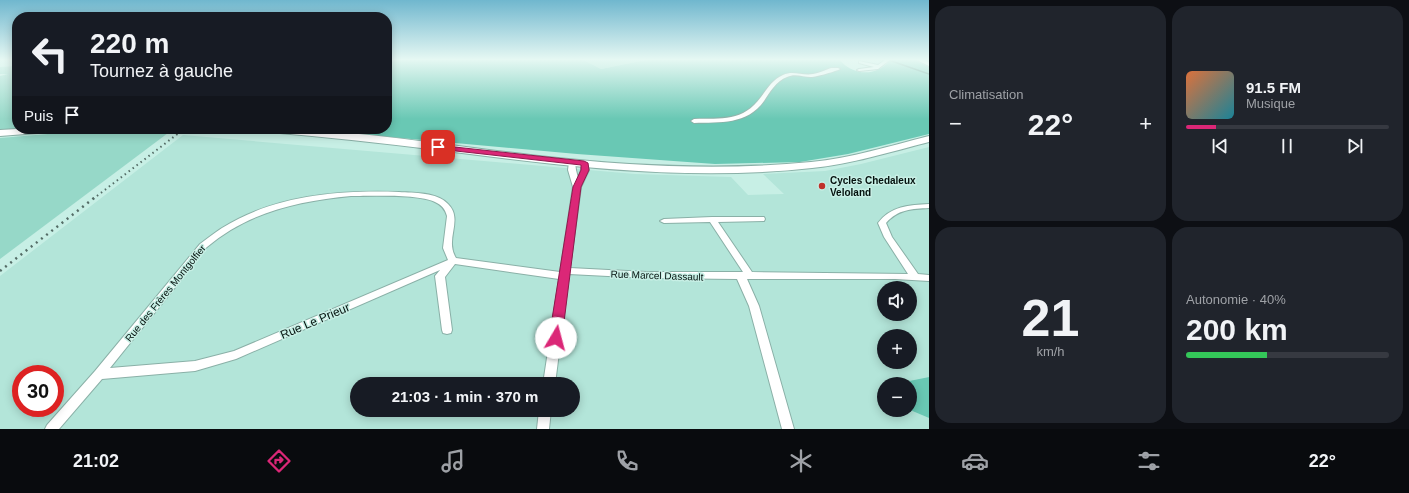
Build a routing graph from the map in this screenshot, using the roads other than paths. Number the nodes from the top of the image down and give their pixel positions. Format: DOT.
graph roads {
  1 [pos="782,79"];
  2 [pos="694,121"];
  3 [pos="12,132"];
  4 [pos="0,133"];
  5 [pos="315,134"];
  6 [pos="929,139"];
  7 [pos="572,162"];
  8 [pos="584,163"];
  9 [pos="577,187"];
  10 [pos="929,206"];
  11 [pos="761,219"];
  12 [pos="712,220"];
  13 [pos="664,221"];
  14 [pos="453,261"];
  15 [pos="564,273"];
  16 [pos="746,276"];
  17 [pos="915,277"];
  18 [pos="929,278"];
  19 [pos="447,330"];
  20 [pos="99,374"];
  21 [pos="550,377"];
  22 [pos="545,417"];
  23 [pos="51,429"];
  24 [pos="543,429"];
  25 [pos="788,429"];
  1 -- 2 [label="street"];
  3 -- 4 [label="main road"];
  5 -- 7 [label="main road"];
  6 -- 8 [label="main road"];
  7 -- 8 [label="main road"];
  7 -- 9 [label="street"];
  8 -- 9 [label="street"];
  9 -- 15 [label="street"];
  10 -- 17 [label="street"];
  11 -- 12 [label="street"];
  12 -- 13 [label="street"];
  12 -- 16 [label="street"];
  14 -- 15 [label="street"];
  14 -- 19 [label="street"];
  14 -- 20 [label="street, Rue Le Prieur"];
  14 -- 20 [label="street, Rue des Frères Montgolfier"];
  15 -- 16 [label="street, Rue Marcel Dassault"];
  15 -- 21 [label="street"];
  16 -- 17 [label="street, Rue Marcel Dassault"];
  16 -- 25 [label="street"];
  17 -- 18 [label="street, Rue Marcel Dassault"];
  20 -- 23 [label="street, Rue des Frères Montgolfier"];
  22 -- 24 [label="street"];
}
